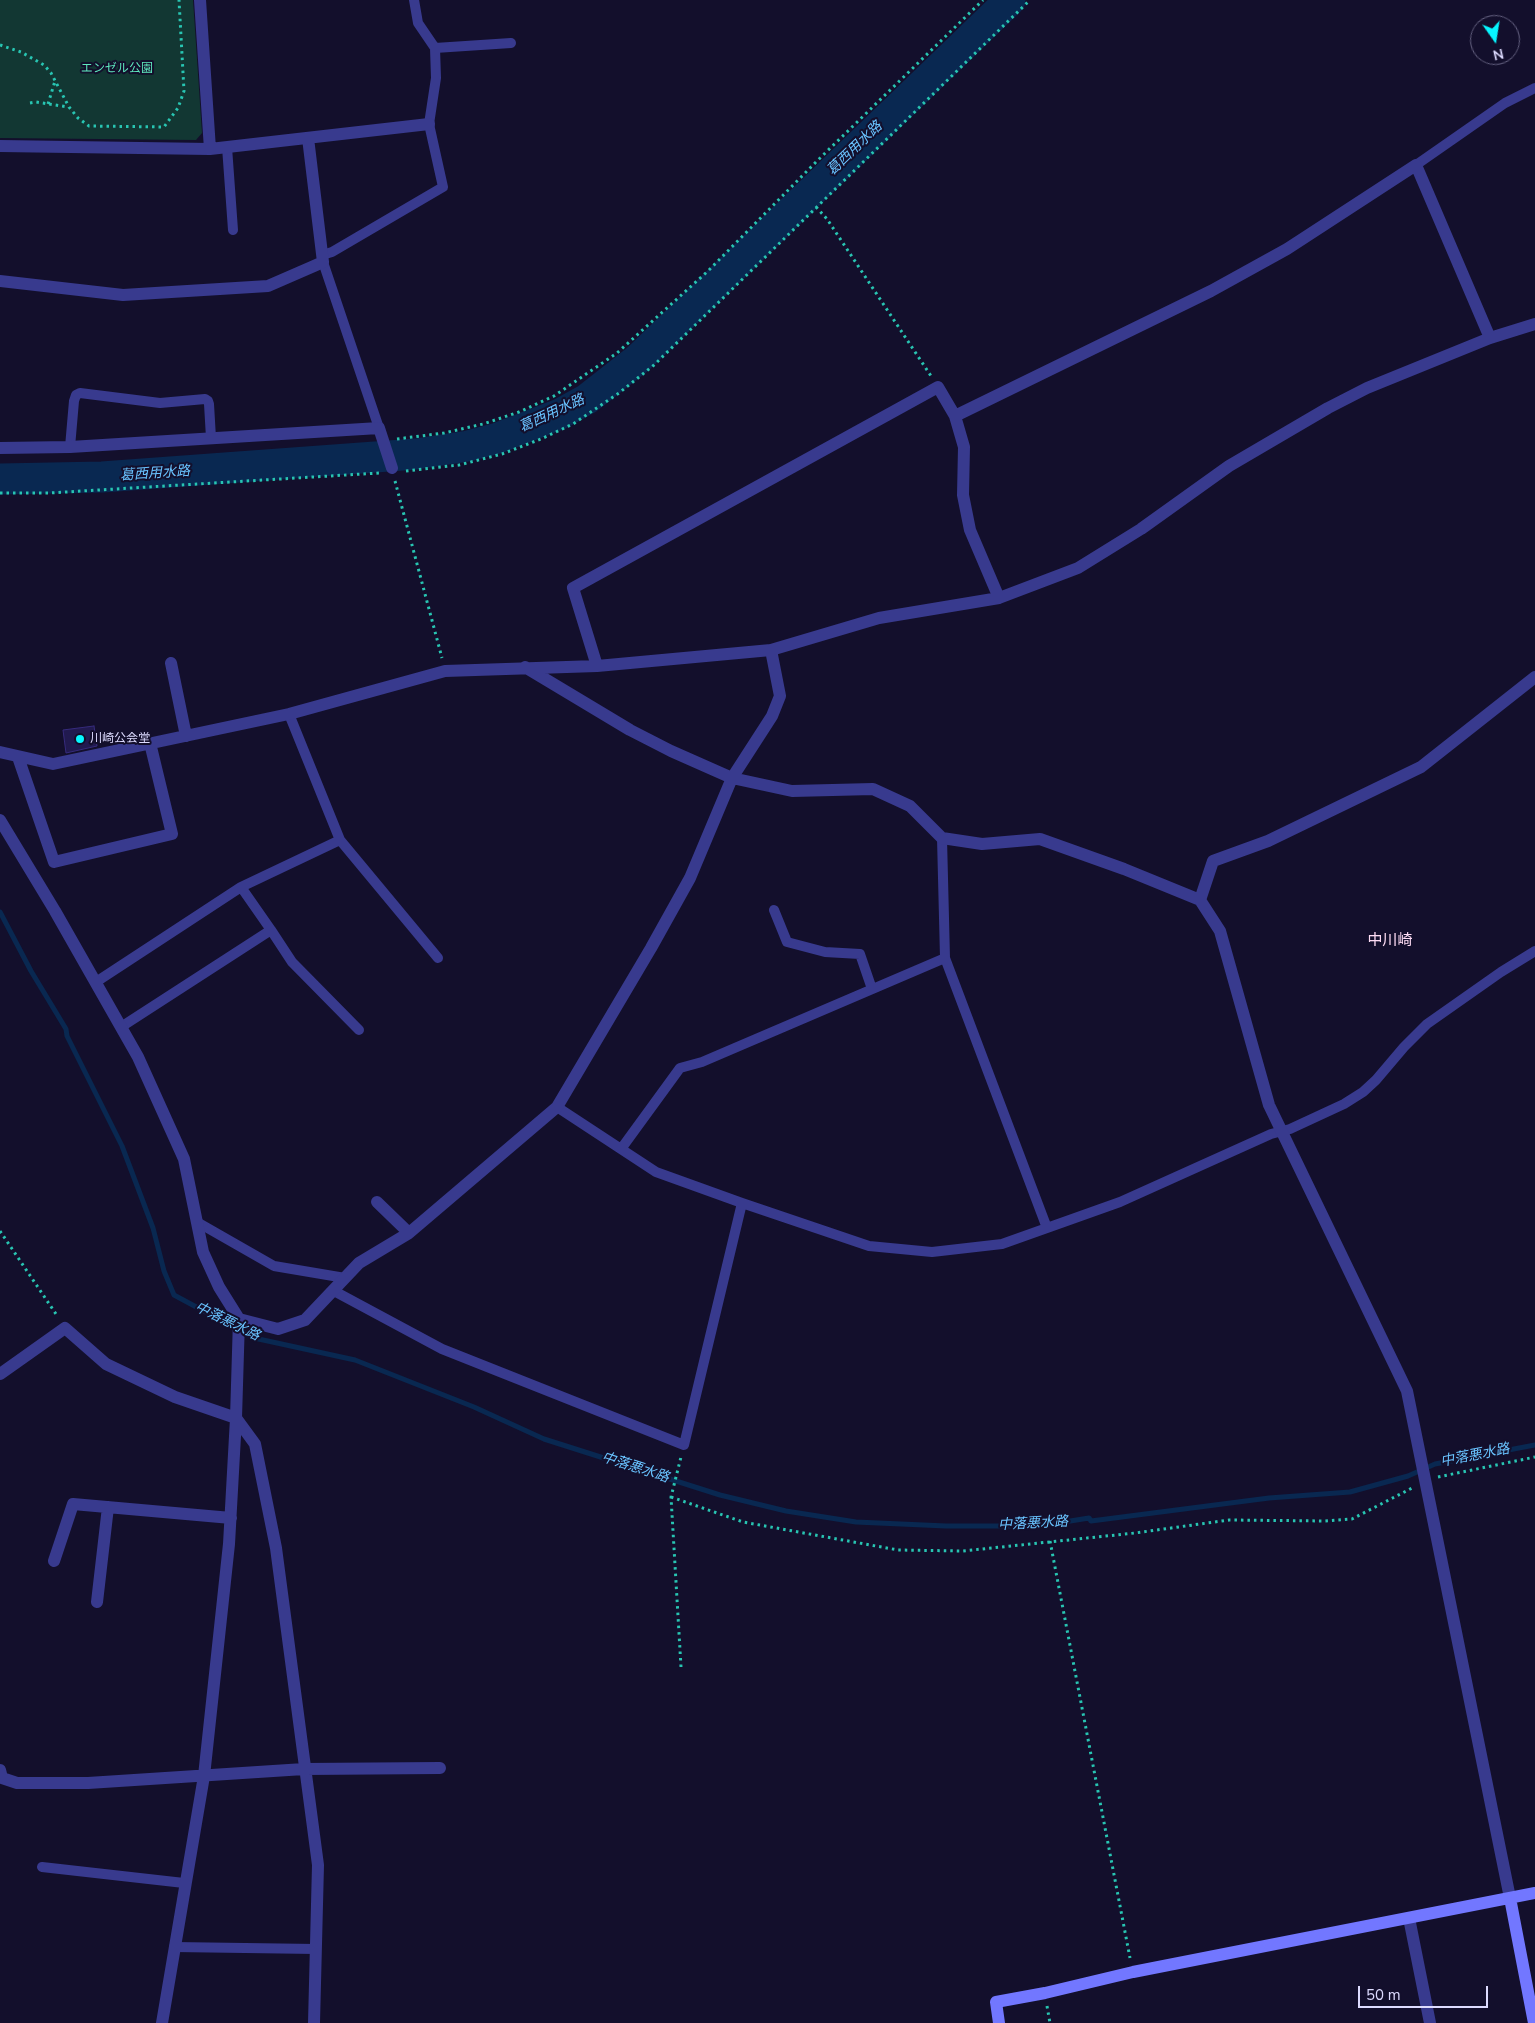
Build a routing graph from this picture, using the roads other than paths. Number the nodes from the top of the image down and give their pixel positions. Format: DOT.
graph roads {
  1 [pos="200,0"];
  2 [pos="414,0"];
  3 [pos="511,43"];
  4 [pos="435,48"];
  5 [pos="1535,88"];
  6 [pos="429,124"];
  7 [pos="308,138"];
  8 [pos="0,146"];
  9 [pos="227,147"];
  10 [pos="210,149"];
  11 [pos="1416,165"];
  12 [pos="233,230"];
  13 [pos="322,258"];
  14 [pos="0,281"];
  15 [pos="1535,324"];
  16 [pos="1490,338"];
  17 [pos="955,416"];
  18 [pos="379,428"];
  19 [pos="211,438"];
  20 [pos="70,447"];
  21 [pos="0,448"];
  22 [pos="398,470"];
  23 [pos="999,598"];
  24 [pos="771,650"];
  25 [pos="170,663"];
  26 [pos="597,666"];
  27 [pos="525,667"];
  28 [pos="1535,677"];
  29 [pos="289,714"];
  30 [pos="186,736"];
  31 [pos="150,743"];
  32 [pos="0,752"];
  33 [pos="18,757"];
  34 [pos="732,778"];
  35 [pos="0,820"];
  36 [pos="942,838"];
  37 [pos="340,840"];
  38 [pos="241,886"];
  39 [pos="1200,900"];
  40 [pos="774,910"];
  41 [pos="271,930"];
  42 [pos="1535,951"];
  43 [pos="438,958"];
  44 [pos="945,958"];
  45 [pos="96,982"];
  46 [pos="872,989"];
  47 [pos="121,1027"];
  48 [pos="359,1030"];
  49 [pos="557,1107"];
  50 [pos="1282,1132"];
  51 [pos="621,1149"];
  52 [pos="377,1202"];
  53 [pos="742,1203"];
  54 [pos="197,1222"];
  55 [pos="1047,1228"];
  56 [pos="409,1233"];
  57 [pos="345,1278"];
  58 [pos="334,1291"];
  59 [pos="239,1320"];
  60 [pos="0,1374"];
  61 [pos="236,1418"];
  62 [pos="108,1507"];
  63 [pos="230,1518"];
  64 [pos="54,1561"];
  65 [pos="97,1602"];
  66 [pos="440,1768"];
  67 [pos="304,1769"];
  68 [pos="1,1775"];
  69 [pos="204,1776"];
  70 [pos="42,1867"];
  71 [pos="184,1883"];
  72 [pos="1535,1893"];
  73 [pos="1510,1898"];
  74 [pos="1409,1918"];
  75 [pos="174,1947"];
  76 [pos="316,1949"];
  77 [pos="1427,2022"];
  78 [pos="162,2023"];
  79 [pos="314,2023"];
  80 [pos="999,2023"];
  81 [pos="1534,2023"];
  1 -- 10 [label="street"];
  2 -- 4 [label="lane"];
  3 -- 4 [label="lane"];
  4 -- 6 [label="lane"];
  5 -- 11 [label="lane"];
  6 -- 7 [label="street"];
  6 -- 13 [label="lane"];
  7 -- 9 [label="street"];
  7 -- 13 [label="street"];
  8 -- 10 [label="street"];
  9 -- 10 [label="street"];
  9 -- 12 [label="lane"];
  11 -- 16 [label="street"];
  11 -- 17 [label="street"];
  13 -- 14 [label="street"];
  13 -- 18 [label="lane"];
  15 -- 16 [label="street"];
  16 -- 23 [label="street"];
  17 -- 23 [label="street"];
  17 -- 26 [label="street"];
  18 -- 19 [label="street"];
  18 -- 22 [label="street"];
  19 -- 20 [label="street"];
  19 -- 20 [label="lane"];
  20 -- 21 [label="street"];
  23 -- 24 [label="street"];
  24 -- 26 [label="street"];
  24 -- 34 [label="street"];
  25 -- 30 [label="street"];
  26 -- 27 [label="street"];
  27 -- 29 [label="street"];
  27 -- 34 [label="street"];
  28 -- 39 [label="street"];
  29 -- 30 [label="street"];
  29 -- 37 [label="lane"];
  30 -- 31 [label="street"];
  31 -- 33 [label="street"];
  31 -- 33 [label="street"];
  32 -- 33 [label="street"];
  34 -- 36 [label="street"];
  34 -- 49 [label="street"];
  35 -- 45 [label="street"];
  36 -- 39 [label="street"];
  36 -- 44 [label="lane"];
  37 -- 38 [label="lane"];
  37 -- 43 [label="lane"];
  38 -- 41 [label="lane"];
  38 -- 45 [label="lane"];
  39 -- 50 [label="street"];
  40 -- 46 [label="lane"];
  41 -- 47 [label="lane"];
  41 -- 48 [label="lane"];
  42 -- 50 [label="lane"];
  44 -- 46 [label="lane"];
  44 -- 55 [label="lane"];
  45 -- 47 [label="street"];
  46 -- 51 [label="lane"];
  47 -- 54 [label="street"];
  49 -- 51 [label="lane"];
  49 -- 56 [label="street"];
  50 -- 55 [label="lane"];
  50 -- 73 [label="street"];
  51 -- 53 [label="lane"];
  52 -- 56 [label="street"];
  53 -- 55 [label="lane"];
  53 -- 58 [label="lane"];
  54 -- 57 [label="lane"];
  54 -- 59 [label="street"];
  56 -- 57 [label="street"];
  57 -- 58 [label="street"];
  58 -- 59 [label="street"];
  59 -- 61 [label="street"];
  60 -- 61 [label="street"];
  61 -- 63 [label="street"];
  61 -- 67 [label="street"];
  62 -- 63 [label="street"];
  62 -- 64 [label="street"];
  62 -- 65 [label="street"];
  63 -- 69 [label="street"];
  66 -- 67 [label="street"];
  67 -- 69 [label="street"];
  67 -- 76 [label="street"];
  68 -- 69 [label="street"];
  69 -- 71 [label="street"];
  70 -- 71 [label="lane"];
  71 -- 75 [label="street"];
  72 -- 73 [label="street"];
  73 -- 74 [label="street"];
  73 -- 81 [label="street"];
  74 -- 77 [label="street"];
  74 -- 80 [label="street"];
  75 -- 76 [label="lane"];
  75 -- 78 [label="street"];
  76 -- 79 [label="street"];
}
